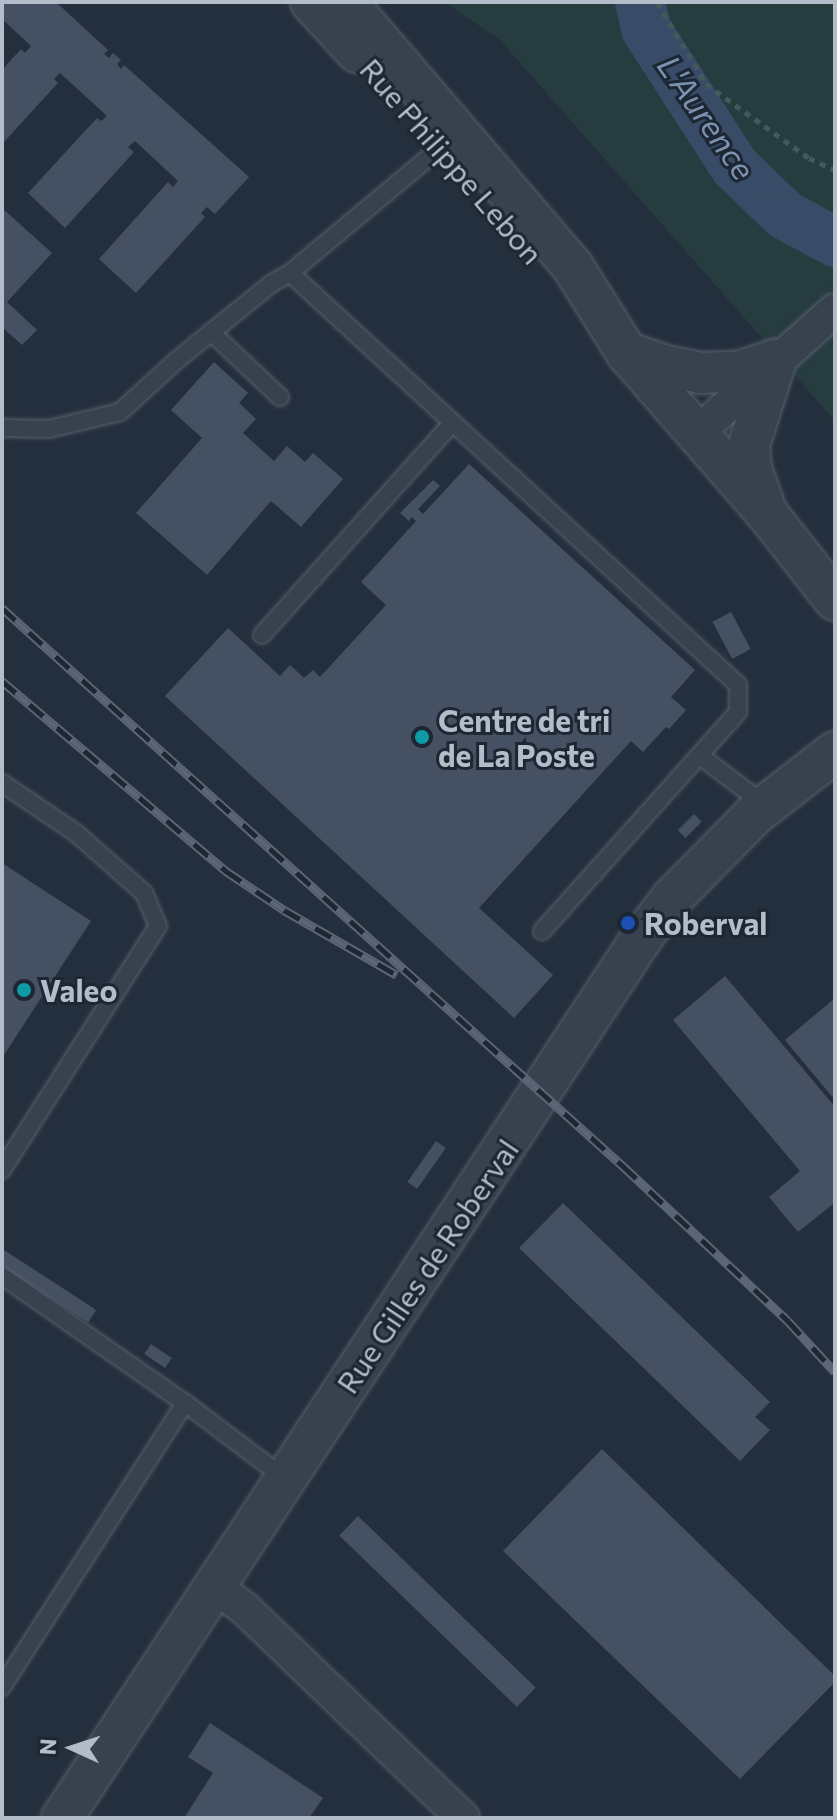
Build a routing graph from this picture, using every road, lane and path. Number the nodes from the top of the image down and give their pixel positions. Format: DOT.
graph roads {
  1 [pos="311,2"];
  2 [pos="346,2"];
  3 [pos="657,2"];
  4 [pos="451,138"];
  5 [pos="835,170"];
  6 [pos="290,273"];
  7 [pos="835,310"];
  8 [pos="211,332"];
  9 [pos="627,353"];
  10 [pos="776,360"];
  11 [pos="280,397"];
  12 [pos="452,423"];
  13 [pos="2,428"];
  14 [pos="698,432"];
  15 [pos="769,516"];
  16 [pos="835,600"];
  17 [pos="262,635"];
  18 [pos="835,752"];
  19 [pos="699,755"];
  20 [pos="2,783"];
  21 [pos="766,806"];
  22 [pos="542,931"];
  23 [pos="2,1170"];
  24 [pos="2,1276"];
  25 [pos="185,1403"];
  26 [pos="286,1479"];
  27 [pos="215,1587"];
  28 [pos="2,1687"];
  29 [pos="62,1818"];
  30 [pos="463,1818"];
  1 -- 4 [label="street, Rue Philippe Lebon"];
  2 -- 4 [label="street, Rue Philippe Lebon"];
  3 -- 5 [label="path"];
  4 -- 6 [label="lane"];
  4 -- 9 [label="street, Rue Philippe Lebon"];
  6 -- 8 [label="lane"];
  6 -- 12 [label="lane"];
  7 -- 10 [label="street"];
  8 -- 11 [label="lane"];
  8 -- 13 [label="lane"];
  9 -- 10 [label="street"];
  9 -- 14 [label="street, Rue Philippe Lebon"];
  10 -- 14 [label="street"];
  10 -- 15 [label="street"];
  12 -- 17 [label="lane"];
  12 -- 19 [label="lane"];
  14 -- 15 [label="street, Rue Philippe Lebon"];
  15 -- 16 [label="street, Rue Philippe Lebon"];
  18 -- 21 [label="street, Rue Gilles de Roberval"];
  19 -- 21 [label="lane"];
  19 -- 22 [label="lane"];
  20 -- 23 [label="lane"];
  21 -- 26 [label="street, Rue Gilles de Roberval"];
  24 -- 25 [label="lane"];
  25 -- 26 [label="lane"];
  25 -- 28 [label="lane"];
  26 -- 27 [label="street, Rue Gilles de Roberval"];
  27 -- 29 [label="street, Rue Gilles de Roberval"];
  27 -- 30 [label="street"];
}
